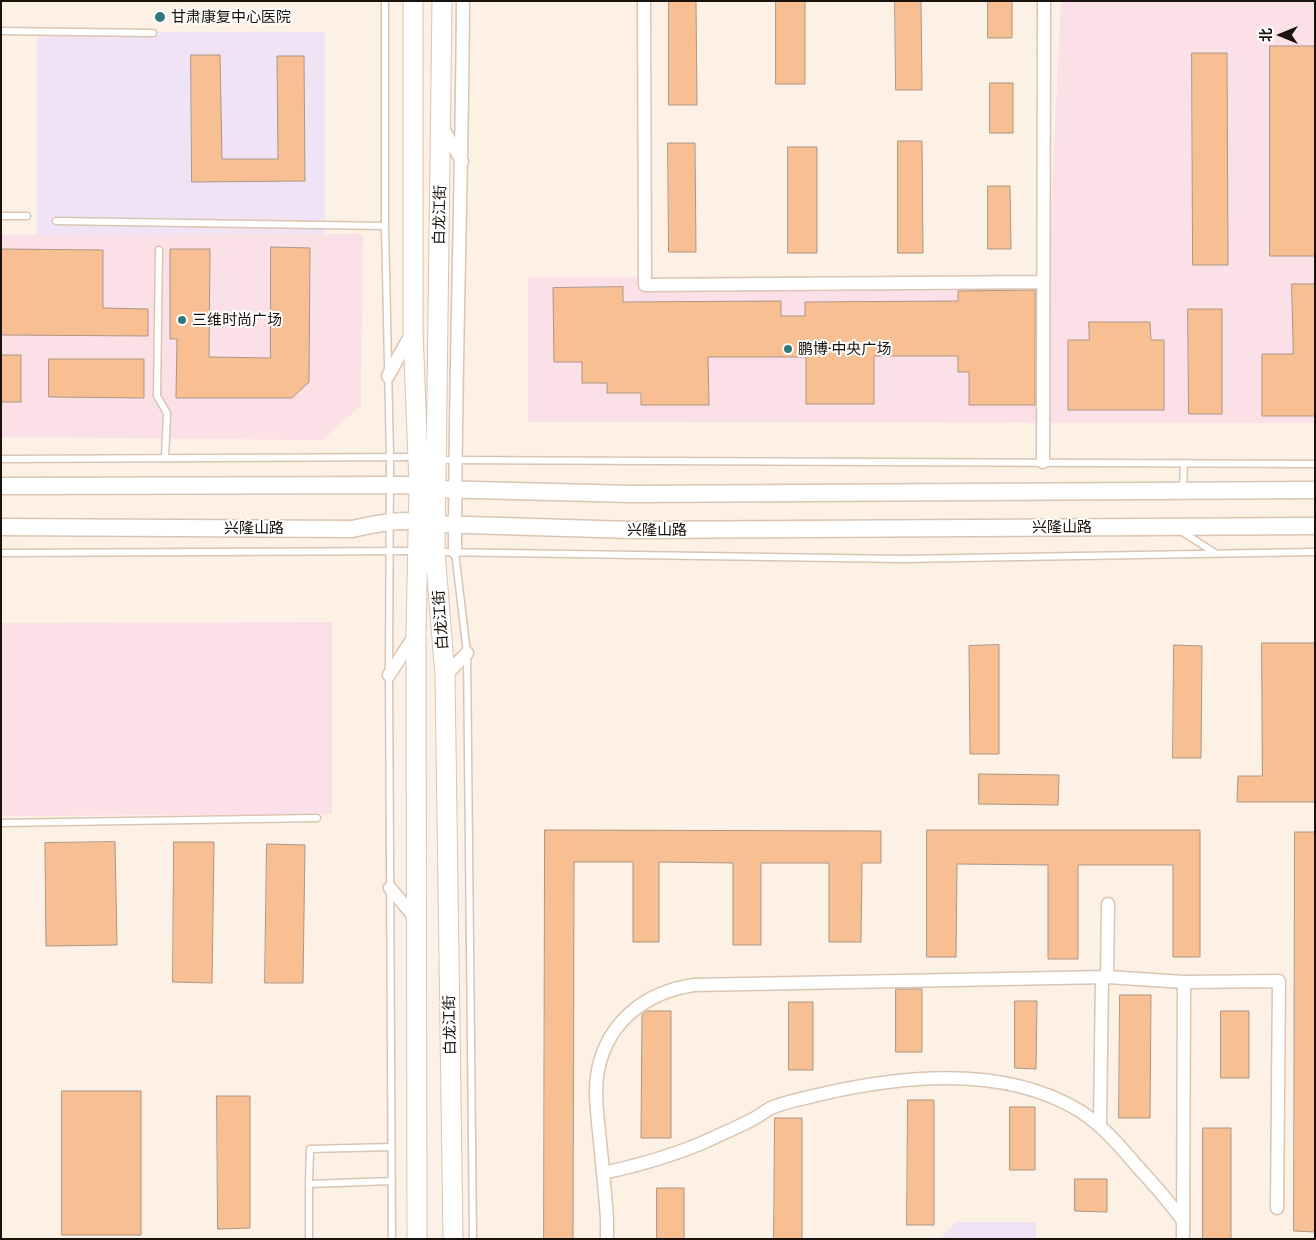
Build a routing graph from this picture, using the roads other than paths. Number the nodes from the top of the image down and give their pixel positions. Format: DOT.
graph roads {
  1 [pos="385,1"];
  2 [pos="413,1"];
  3 [pos="442,1"];
  4 [pos="463,1"];
  5 [pos="644,1"];
  6 [pos="1044,1"];
  7 [pos="1,31"];
  8 [pos="153,32"];
  9 [pos="442,127"];
  10 [pos="462,161"];
  11 [pos="1,216"];
  12 [pos="27,216"];
  13 [pos="56,221"];
  14 [pos="384,226"];
  15 [pos="159,250"];
  16 [pos="1043,282"];
  17 [pos="458,323"];
  18 [pos="413,331"];
  19 [pos="438,366"];
  20 [pos="388,376"];
  21 [pos="390,457"];
  22 [pos="165,458"];
  23 [pos="1,459"];
  24 [pos="427,459"];
  25 [pos="455,460"];
  26 [pos="1043,462"];
  27 [pos="1184,463"];
  28 [pos="1315,464"];
  29 [pos="390,485"];
  30 [pos="1,486"];
  31 [pos="427,487"];
  32 [pos="456,489"];
  33 [pos="1315,490"];
  34 [pos="1183,491"];
  35 [pos="390,521"];
  36 [pos="427,522"];
  37 [pos="456,524"];
  38 [pos="1315,526"];
  39 [pos="1,527"];
  40 [pos="1174,527"];
  41 [pos="390,551"];
  42 [pos="427,552"];
  43 [pos="456,552"];
  44 [pos="1315,552"];
  45 [pos="1,553"];
  46 [pos="1216,554"];
  47 [pos="416,633"];
  48 [pos="467,654"];
  49 [pos="389,674"];
  50 [pos="445,676"];
  51 [pos="317,818"];
  52 [pos="1,823"];
  53 [pos="390,888"];
  54 [pos="1108,904"];
  55 [pos="417,920"];
  56 [pos="1105,978"];
  57 [pos="1184,982"];
  58 [pos="1100,1126"];
  59 [pos="392,1147"];
  60 [pos="603,1173"];
  61 [pos="392,1182"];
  62 [pos="309,1184"];
  63 [pos="1277,1208"];
  64 [pos="1183,1221"];
  65 [pos="309,1239"];
  66 [pos="392,1239"];
  67 [pos="417,1239"];
  68 [pos="453,1239"];
  69 [pos="473,1239"];
  70 [pos="607,1239"];
  71 [pos="1183,1239"];
  1 -- 14 [label="lane"];
  2 -- 18 [label="main road, 白龙江街"];
  3 -- 9 [label="main road, 白龙江街"];
  4 -- 10 [label="street, 白龙江街"];
  5 -- 16 [label="street"];
  6 -- 16 [label="street"];
  7 -- 8 [label="lane"];
  9 -- 10 [label="street"];
  9 -- 19 [label="main road, 白龙江街"];
  10 -- 17 [label="street, 白龙江街"];
  11 -- 12 [label="lane"];
  13 -- 14 [label="lane"];
  14 -- 20 [label="lane"];
  15 -- 22 [label="lane"];
  16 -- 26 [label="street"];
  17 -- 19 [label="street"];
  17 -- 25 [label="street, 白龙江街"];
  18 -- 20 [label="street"];
  18 -- 24 [label="main road, 白龙江街"];
  19 -- 24 [label="main road, 白龙江街"];
  20 -- 21 [label="lane"];
  21 -- 22 [label="lane"];
  21 -- 24 [label="lane"];
  21 -- 29 [label="lane"];
  22 -- 23 [label="lane"];
  24 -- 25 [label="lane"];
  24 -- 31 [label="main road, 白龙江街"];
  25 -- 26 [label="lane"];
  25 -- 32 [label="street, 白龙江街"];
  26 -- 27 [label="lane"];
  27 -- 28 [label="lane"];
  27 -- 34 [label="lane"];
  29 -- 30 [label="street"];
  29 -- 31 [label="street"];
  29 -- 35 [label="lane"];
  31 -- 32 [label="street"];
  31 -- 36 [label="main road, 白龙江街"];
  32 -- 34 [label="street"];
  32 -- 37 [label="street, 白龙江街"];
  33 -- 34 [label="street"];
  35 -- 36 [label="street, 兴隆山路"];
  35 -- 39 [label="street, 兴隆山路"];
  35 -- 41 [label="lane"];
  36 -- 37 [label="street, 兴隆山路"];
  36 -- 42 [label="main road, 白龙江街"];
  37 -- 40 [label="street, 兴隆山路"];
  37 -- 43 [label="street, 白龙江街"];
  38 -- 40 [label="street, 兴隆山路"];
  40 -- 46 [label="lane"];
  41 -- 42 [label="lane"];
  41 -- 45 [label="lane"];
  41 -- 49 [label="lane"];
  42 -- 43 [label="lane"];
  42 -- 47 [label="main road, 白龙江街"];
  42 -- 50 [label="main road, 白龙江街"];
  43 -- 46 [label="lane"];
  43 -- 48 [label="lane"];
  44 -- 46 [label="lane"];
  47 -- 49 [label="street"];
  47 -- 55 [label="main road, 白龙江街"];
  48 -- 50 [label="street"];
  48 -- 69 [label="lane"];
  49 -- 53 [label="lane"];
  50 -- 68 [label="main road, 白龙江街"];
  51 -- 52 [label="lane"];
  53 -- 55 [label="street"];
  53 -- 59 [label="lane"];
  54 -- 56 [label="street"];
  55 -- 67 [label="main road, 白龙江街"];
  56 -- 57 [label="street"];
  56 -- 58 [label="street"];
  56 -- 60 [label="street"];
  57 -- 63 [label="street"];
  57 -- 64 [label="street"];
  58 -- 60 [label="street"];
  58 -- 64 [label="street"];
  59 -- 61 [label="lane"];
  59 -- 62 [label="lane"];
  60 -- 70 [label="street"];
  61 -- 62 [label="lane"];
  61 -- 66 [label="lane"];
  62 -- 65 [label="lane"];
  64 -- 71 [label="street"];
}
